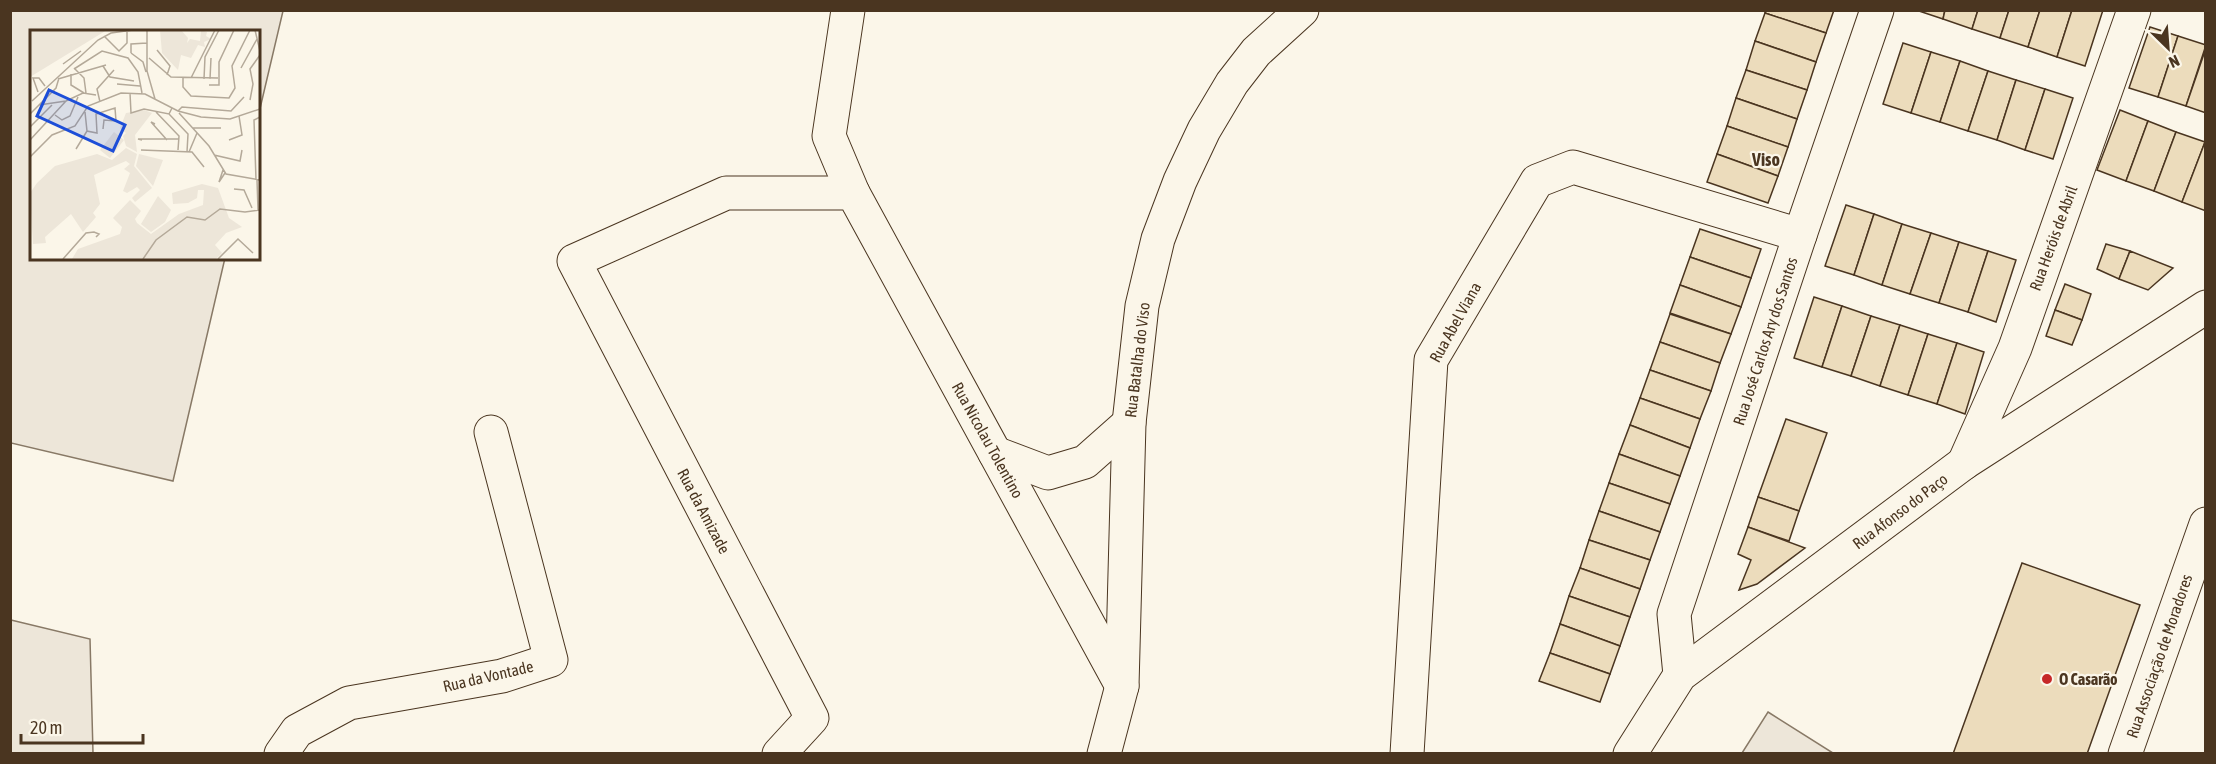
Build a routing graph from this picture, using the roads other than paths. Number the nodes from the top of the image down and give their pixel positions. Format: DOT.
graph roads {
  1 [pos="848,10"];
  2 [pos="1269,10"];
  3 [pos="1302,10"];
  4 [pos="1877,10"];
  5 [pos="2134,10"];
  6 [pos="1256,52"];
  7 [pos="853,194"];
  8 [pos="1800,235"];
  9 [pos="2205,307"];
  10 [pos="1129,423"];
  11 [pos="491,432"];
  12 [pos="995,453"];
  13 [pos="1964,463"];
  14 [pos="2205,524"];
  15 [pos="1680,675"];
  16 [pos="1122,686"];
  17 [pos="281,753"];
  18 [pos="779,753"];
  19 [pos="1104,753"];
  20 [pos="1407,753"];
  21 [pos="1630,753"];
  22 [pos="2125,753"];
  1 -- 7 [label="street, Rua Nicolau Tolentino"];
  2 -- 6 [label="street"];
  3 -- 6 [label="street, Rua Batalha do Viso"];
  4 -- 8 [label="street, Rua José Carlos Ary dos Santos"];
  5 -- 13 [label="street, Rua Heróis de Abril"];
  6 -- 10 [label="street, Rua Batalha do Viso"];
  7 -- 12 [label="street, Rua Nicolau Tolentino"];
  7 -- 18 [label="street, Rua da Amizade"];
  8 -- 15 [label="street, Rua José Carlos Ary dos Santos"];
  8 -- 20 [label="street, Rua Abel Viana"];
  9 -- 13 [label="street, Rua Afonso do Paço"];
  10 -- 12 [label="street"];
  10 -- 16 [label="street, Rua Batalha do Viso"];
  11 -- 17 [label="street, Rua da Vontade"];
  12 -- 16 [label="street, Rua Nicolau Tolentino"];
  13 -- 15 [label="street, Rua Afonso do Paço"];
  14 -- 22 [label="street, Rua Associação de Moradores"];
  15 -- 21 [label="street, Rua Afonso do Paço"];
  16 -- 19 [label="street, Rua Batalha do Viso"];
}
